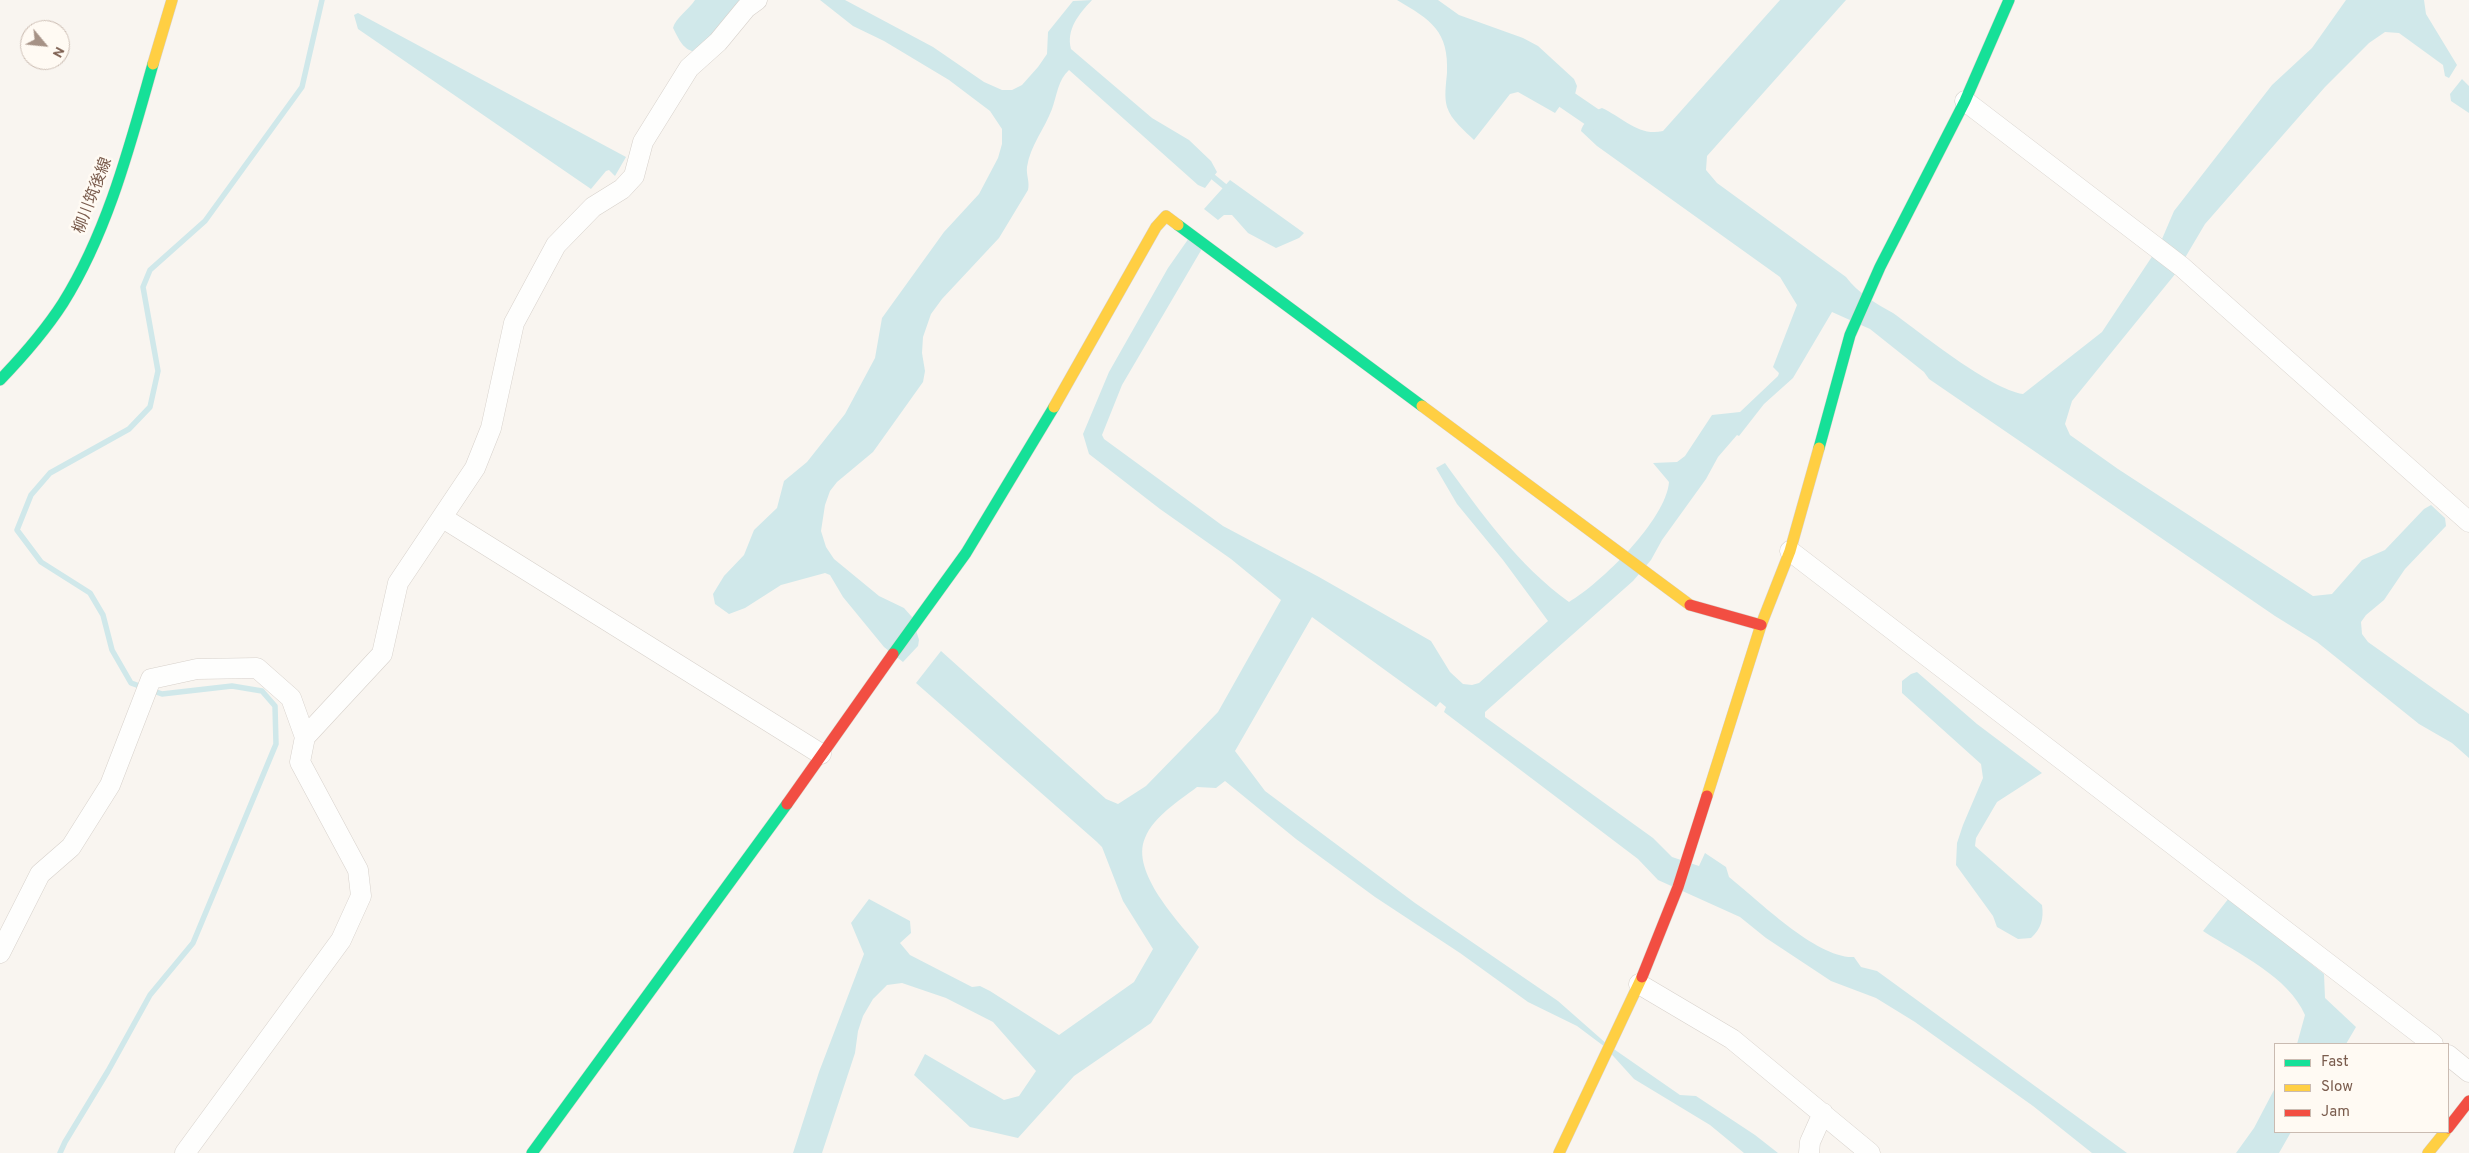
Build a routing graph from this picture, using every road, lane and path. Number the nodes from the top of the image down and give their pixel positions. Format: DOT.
graph roads {
  1 [pos="172,0"];
  2 [pos="757,0"];
  3 [pos="2009,0"];
  4 [pos="1965,101"];
  5 [pos="0,380"];
  6 [pos="443,518"];
  7 [pos="2469,522"];
  8 [pos="1790,551"];
  9 [pos="1761,625"];
  10 [pos="305,737"];
  11 [pos="821,754"];
  12 [pos="0,953"];
  13 [pos="1639,984"];
  14 [pos="2432,1043"];
  15 [pos="2449,1056"];
  16 [pos="2469,1072"];
  17 [pos="2469,1101"];
  18 [pos="1823,1113"];
  19 [pos="2449,1127"];
  20 [pos="2444,1133"];
  21 [pos="185,1153"];
  22 [pos="532,1153"];
  23 [pos="1559,1153"];
  24 [pos="1809,1153"];
  25 [pos="1870,1153"];
  26 [pos="2428,1153"];
  1 -- 5 [label="street, 柳川筑後線"];
  2 -- 6 [label="street"];
  3 -- 4 [label="street"];
  4 -- 7 [label="street"];
  4 -- 8 [label="street"];
  6 -- 10 [label="street"];
  6 -- 11 [label="street"];
  8 -- 9 [label="street"];
  8 -- 14 [label="street"];
  9 -- 11 [label="street"];
  9 -- 13 [label="street"];
  10 -- 12 [label="street"];
  10 -- 21 [label="street"];
  11 -- 22 [label="street"];
  13 -- 18 [label="street"];
  13 -- 23 [label="street"];
  15 -- 16 [label="street"];
  17 -- 19 [label="street"];
  18 -- 24 [label="street"];
  18 -- 25 [label="street"];
  20 -- 26 [label="street"];
}
